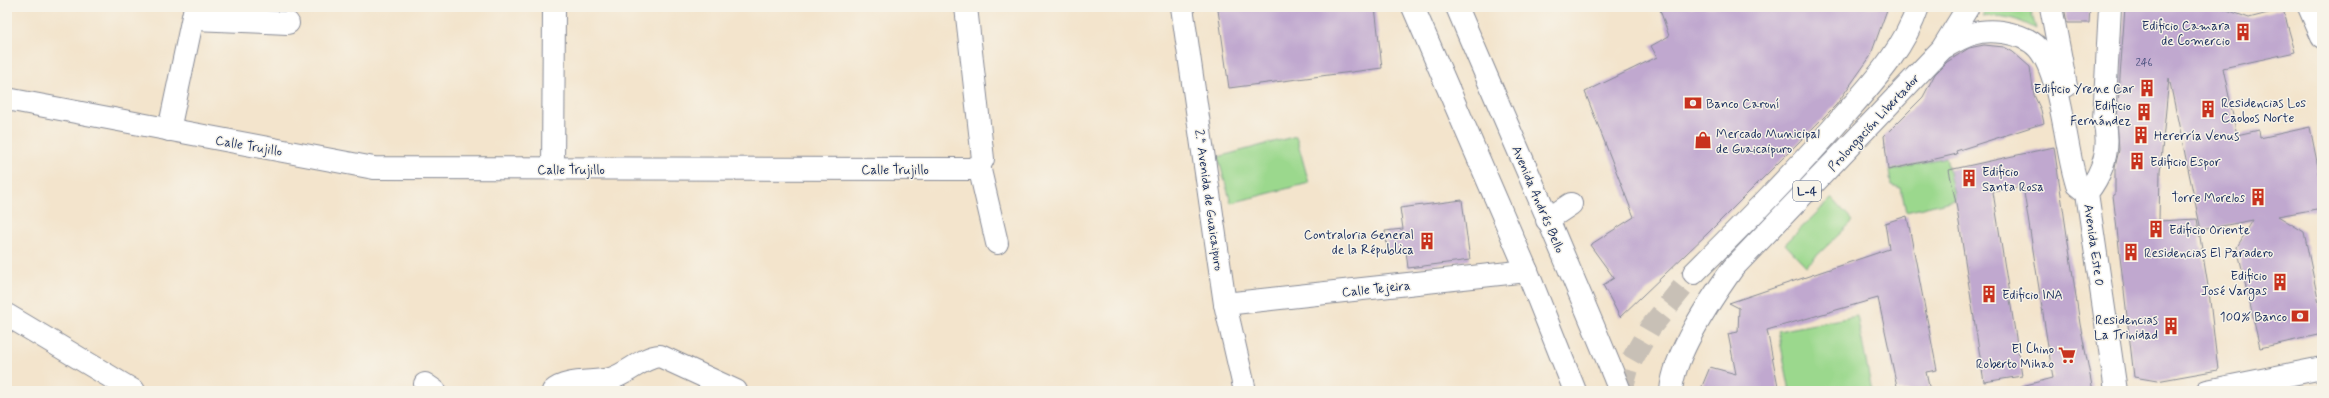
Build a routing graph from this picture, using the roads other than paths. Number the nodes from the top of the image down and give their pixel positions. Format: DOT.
graph roads {
  1 [pos="554,7"];
  2 [pos="966,7"];
  3 [pos="1182,7"];
  4 [pos="1413,7"];
  5 [pos="1457,7"];
  6 [pos="1918,7"];
  7 [pos="1968,7"];
  8 [pos="2051,7"];
  9 [pos="2110,7"];
  10 [pos="2309,7"];
  11 [pos="194,13"];
  12 [pos="288,23"];
  13 [pos="2322,37"];
  14 [pos="1942,49"];
  15 [pos="7,99"];
  16 [pos="169,130"];
  17 [pos="979,166"];
  18 [pos="552,169"];
  19 [pos="2087,193"];
  20 [pos="1571,204"];
  21 [pos="1547,220"];
  22 [pos="997,243"];
  23 [pos="1527,271"];
  24 [pos="1694,273"];
  25 [pos="1226,304"];
  26 [pos="7,315"];
  27 [pos="2322,368"];
  28 [pos="134,391"];
  29 [pos="553,391"];
  30 [pos="736,391"];
  31 [pos="1245,391"];
  32 [pos="1575,391"];
  33 [pos="1620,391"];
  34 [pos="1671,391"];
  35 [pos="2116,391"];
  36 [pos="2207,391"];
  1 -- 18 [label="street"];
  2 -- 17 [label="street"];
  3 -- 25 [label="street, 2.ª Avenida de Guaicaipuro"];
  4 -- 23 [label="street"];
  5 -- 21 [label="street, Avenida Andrés Bello"];
  6 -- 24 [label="street, Prolongación Libertador / L-4"];
  7 -- 14 [label="street, Prolongación Libertador / L-4"];
  8 -- 19 [label="street"];
  9 -- 19 [label="street, Avenida Este 0"];
  10 -- 13 [label="street"];
  11 -- 12 [label="street"];
  11 -- 16 [label="street"];
  14 -- 19 [label="street"];
  14 -- 34 [label="street, Prolongación Libertador / L-4"];
  15 -- 16 [label="street, Calle Trujillo"];
  16 -- 18 [label="street, Calle Trujillo"];
  17 -- 18 [label="street, Calle Trujillo"];
  17 -- 22 [label="street"];
  19 -- 35 [label="street, Avenida Este 0"];
  20 -- 21 [label="street"];
  21 -- 33 [label="street, Avenida Andrés Bello"];
  23 -- 25 [label="street, Calle Tejeira"];
  23 -- 32 [label="street"];
  25 -- 31 [label="street, 2.ª Avenida de Guaicaipuro"];
  26 -- 28 [label="street"];
  27 -- 36 [label="street"];
  29 -- 30 [label="street"];
}
